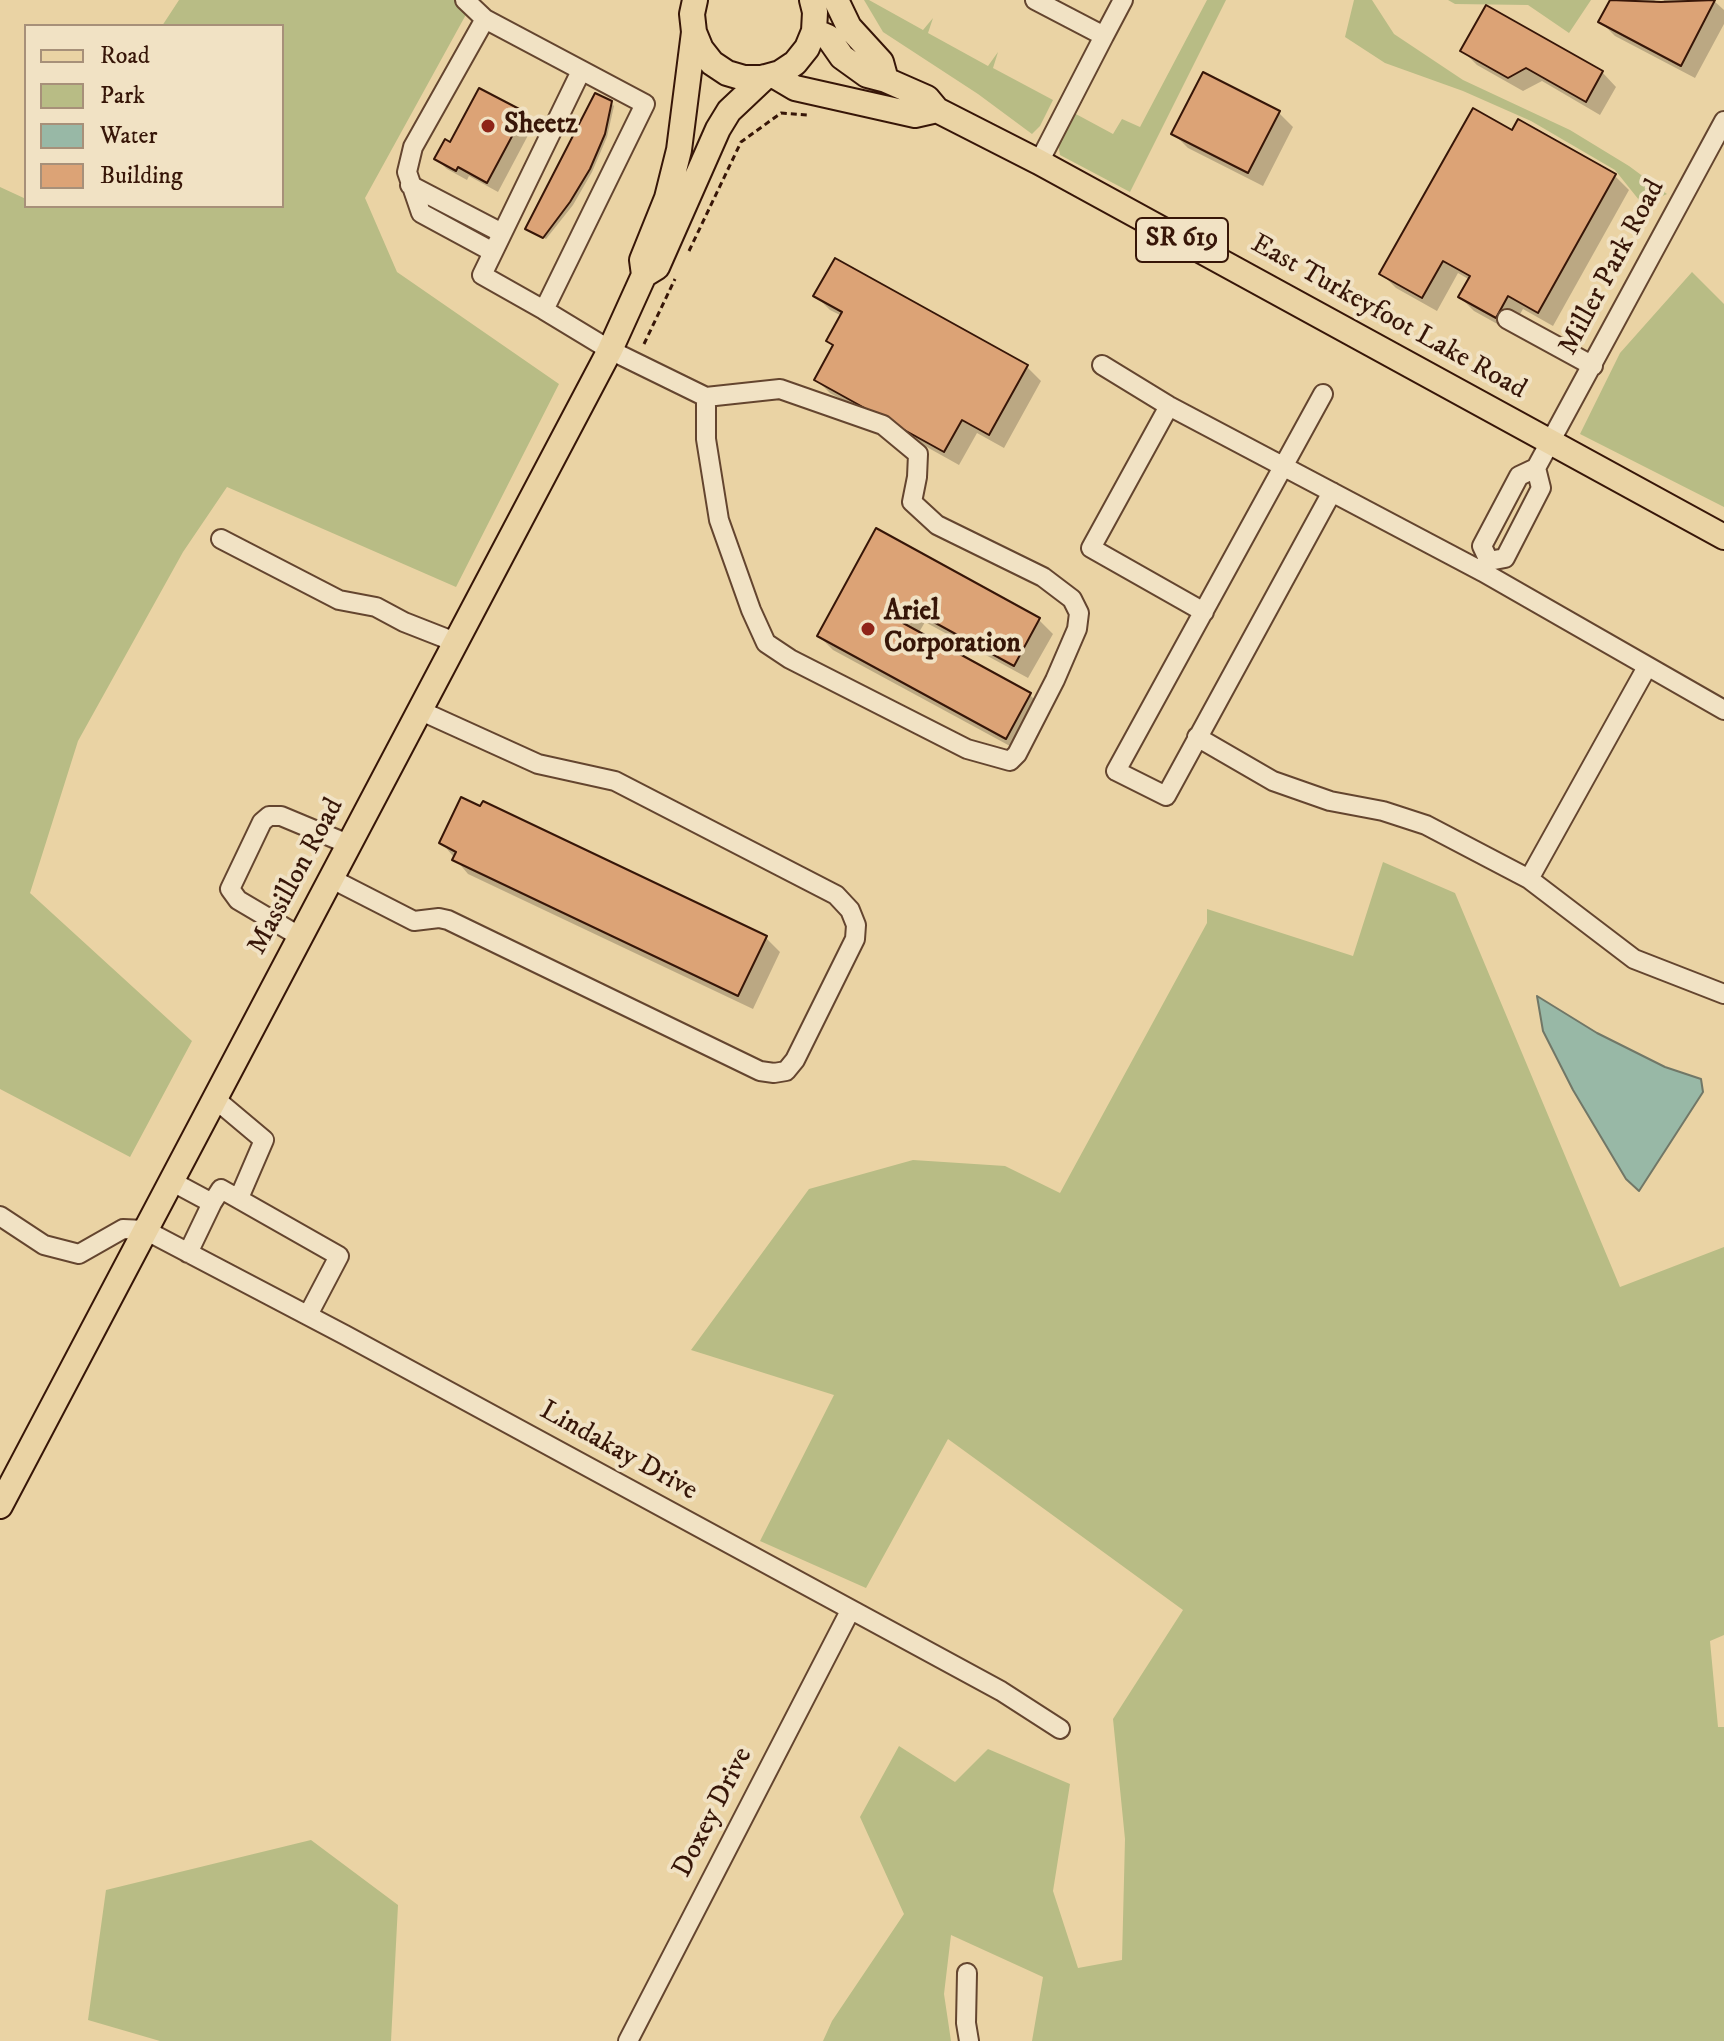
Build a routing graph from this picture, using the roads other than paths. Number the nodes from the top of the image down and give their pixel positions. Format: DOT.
graph roads {
  1 [pos="465,0"];
  2 [pos="1035,0"];
  3 [pos="1123,0"];
  4 [pos="820,9"];
  5 [pos="692,10"];
  6 [pos="485,19"];
  7 [pos="1104,36"];
  8 [pos="581,71"];
  9 [pos="769,76"];
  10 [pos="886,80"];
  11 [pos="937,110"];
  12 [pos="1724,121"];
  13 [pos="1039,162"];
  14 [pos="410,185"];
  15 [pos="502,233"];
  16 [pos="493,252"];
  17 [pos="644,275"];
  18 [pos="544,310"];
  19 [pos="1507,319"];
  20 [pos="610,350"];
  21 [pos="1102,365"];
  22 [pos="1593,366"];
  23 [pos="1323,394"];
  24 [pos="706,397"];
  25 [pos="1169,406"];
  26 [pos="1550,441"];
  27 [pos="1284,466"];
  28 [pos="1536,468"];
  29 [pos="1332,492"];
  30 [pos="1724,537"];
  31 [pos="221,539"];
  32 [pos="1486,567"];
  33 [pos="1204,612"];
  34 [pos="455,642"];
  35 [pos="1647,667"];
  36 [pos="419,710"];
  37 [pos="1724,710"];
  38 [pos="1197,737"];
  39 [pos="348,844"];
  40 [pos="330,878"];
  41 [pos="1529,879"];
  42 [pos="299,936"];
  43 [pos="1724,994"];
  44 [pos="214,1098"];
  45 [pos="171,1181"];
  46 [pos="239,1198"];
  47 [pos="212,1203"];
  48 [pos="0,1216"];
  49 [pos="145,1230"];
  50 [pos="188,1253"];
  51 [pos="308,1315"];
  52 [pos="0,1506"];
  53 [pos="850,1611"];
  54 [pos="1060,1729"];
  55 [pos="967,1973"];
  56 [pos="628,2041"];
  57 [pos="969,2041"];
  1 -- 6 [label="street"];
  2 -- 7 [label="street"];
  3 -- 7 [label="street"];
  4 -- 9 [label="main road, Massillon Road"];
  4 -- 10 [label="main road"];
  4 -- 10 [label="main road, East Turkeyfoot Lake Road / SR 619"];
  5 -- 9 [label="main road, East Turkeyfoot Lake Road"];
  5 -- 17 [label="main road, Massillon Road"];
  6 -- 8 [label="street"];
  6 -- 14 [label="street"];
  7 -- 13 [label="street"];
  8 -- 15 [label="street"];
  8 -- 18 [label="street"];
  9 -- 11 [label="main road, East Turkeyfoot Lake Road / SR 619"];
  9 -- 17 [label="main road, Massillon Road"];
  10 -- 11 [label="main road, East Turkeyfoot Lake Road / SR 619"];
  11 -- 13 [label="main road, East Turkeyfoot Lake Road / SR 619"];
  12 -- 22 [label="street, Miller Park Road"];
  13 -- 26 [label="main road, East Turkeyfoot Lake Road / SR 619"];
  14 -- 15 [label="street"];
  14 -- 16 [label="street"];
  15 -- 16 [label="street"];
  16 -- 18 [label="street"];
  17 -- 20 [label="main road, Massillon Road"];
  18 -- 20 [label="street"];
  19 -- 22 [label="street"];
  20 -- 24 [label="street"];
  20 -- 34 [label="main road, Massillon Road"];
  21 -- 25 [label="street"];
  22 -- 26 [label="street, Miller Park Road"];
  23 -- 27 [label="street"];
  24 -- 24 [label="street"];
  25 -- 27 [label="street"];
  25 -- 33 [label="street"];
  26 -- 28 [label="street, Miller Park Road"];
  26 -- 30 [label="main road, East Turkeyfoot Lake Road / SR 619"];
  27 -- 29 [label="street"];
  27 -- 33 [label="street"];
  28 -- 32 [label="street"];
  28 -- 32 [label="street"];
  29 -- 32 [label="street"];
  29 -- 38 [label="street"];
  31 -- 34 [label="street"];
  32 -- 35 [label="street"];
  33 -- 38 [label="street"];
  34 -- 36 [label="main road, Massillon Road"];
  35 -- 37 [label="street"];
  35 -- 41 [label="street"];
  36 -- 39 [label="main road, Massillon Road"];
  36 -- 40 [label="street"];
  38 -- 41 [label="street"];
  39 -- 40 [label="main road, Massillon Road"];
  39 -- 42 [label="street"];
  40 -- 42 [label="main road, Massillon Road"];
  41 -- 43 [label="street"];
  42 -- 44 [label="main road, Massillon Road"];
  44 -- 45 [label="main road, Massillon Road"];
  44 -- 46 [label="street"];
  45 -- 47 [label="street"];
  45 -- 49 [label="main road, Massillon Road"];
  46 -- 47 [label="street"];
  46 -- 51 [label="street"];
  47 -- 50 [label="street"];
  48 -- 49 [label="street"];
  49 -- 50 [label="street, Lindakay Drive"];
  49 -- 52 [label="main road, Massillon Road"];
  50 -- 51 [label="street, Lindakay Drive"];
  51 -- 53 [label="street, Lindakay Drive"];
  53 -- 54 [label="street, Lindakay Drive"];
  53 -- 56 [label="street, Doxey Drive"];
  55 -- 57 [label="street"];
}
